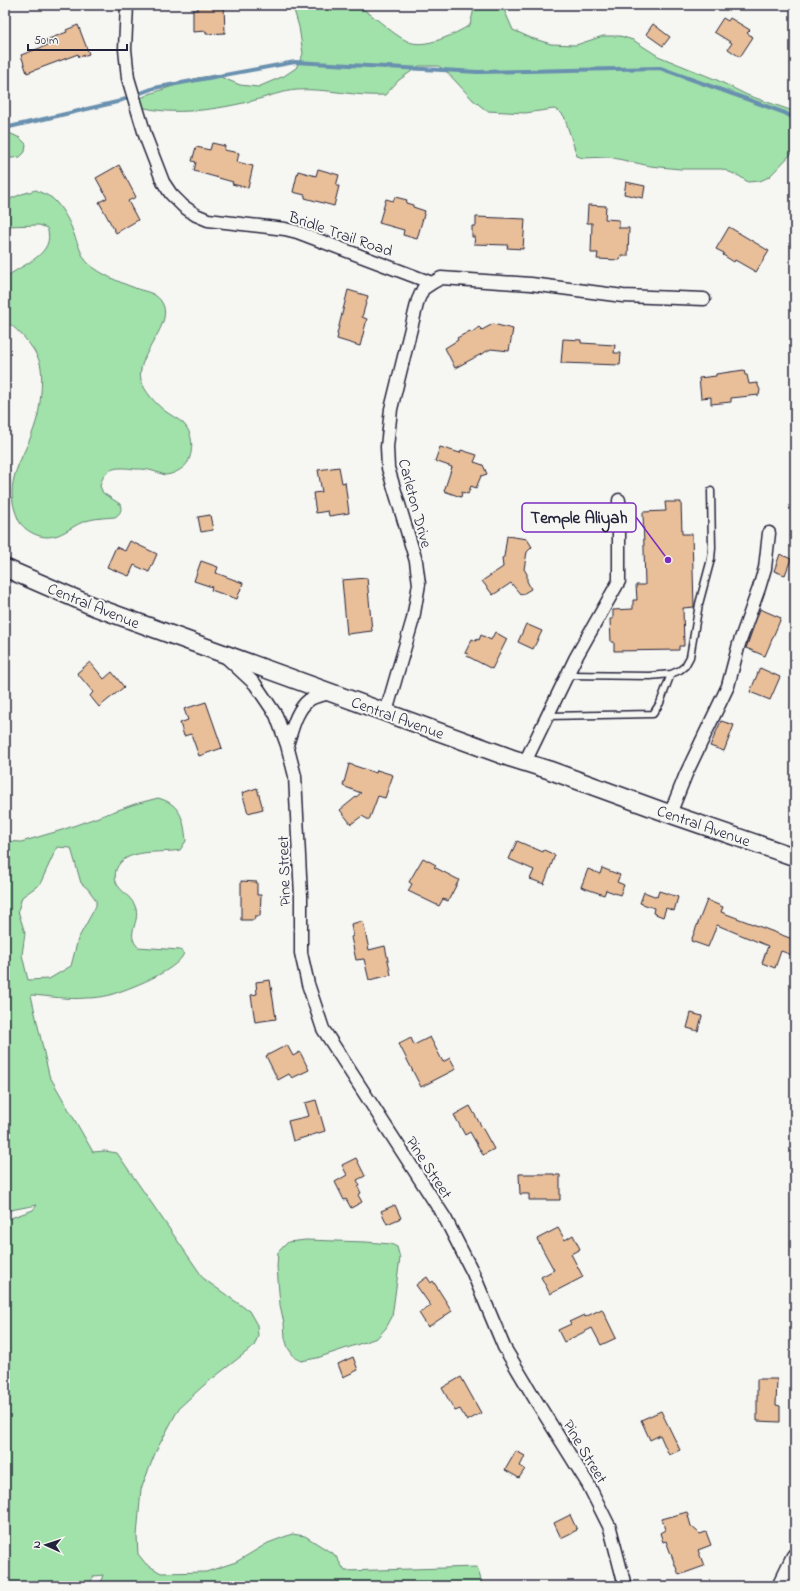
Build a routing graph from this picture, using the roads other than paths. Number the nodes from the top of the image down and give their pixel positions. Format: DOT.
graph roads {
  1 [pos="127,5"];
  2 [pos="432,282"];
  3 [pos="704,299"];
  4 [pos="711,491"];
  5 [pos="619,500"];
  6 [pos="769,534"];
  7 [pos="5,568"];
  8 [pos="224,655"];
  9 [pos="671,674"];
  10 [pos="567,675"];
  11 [pos="330,693"];
  12 [pos="386,712"];
  13 [pos="547,716"];
  14 [pos="287,745"];
  15 [pos="525,762"];
  16 [pos="670,814"];
  17 [pos="795,856"];
  18 [pos="795,1557"];
  19 [pos="625,1586"];
  20 [pos="781,1586"];
  1 -- 2 [label="street, Bridle Trail Road"];
  2 -- 3 [label="street"];
  2 -- 12 [label="street, Carleton Drive"];
  4 -- 9 [label="lane"];
  5 -- 10 [label="street"];
  6 -- 16 [label="street"];
  7 -- 8 [label="main road, Central Avenue"];
  8 -- 11 [label="main road, Central Avenue"];
  8 -- 14 [label="street, Pine Street"];
  9 -- 10 [label="lane"];
  9 -- 13 [label="lane"];
  10 -- 13 [label="street"];
  11 -- 12 [label="main road, Central Avenue"];
  11 -- 14 [label="street"];
  12 -- 15 [label="main road, Central Avenue"];
  13 -- 15 [label="street"];
  14 -- 19 [label="street, Pine Street"];
  15 -- 16 [label="main road, Central Avenue"];
  16 -- 17 [label="main road, Central Avenue"];
  18 -- 20 [label="main road"];
}
